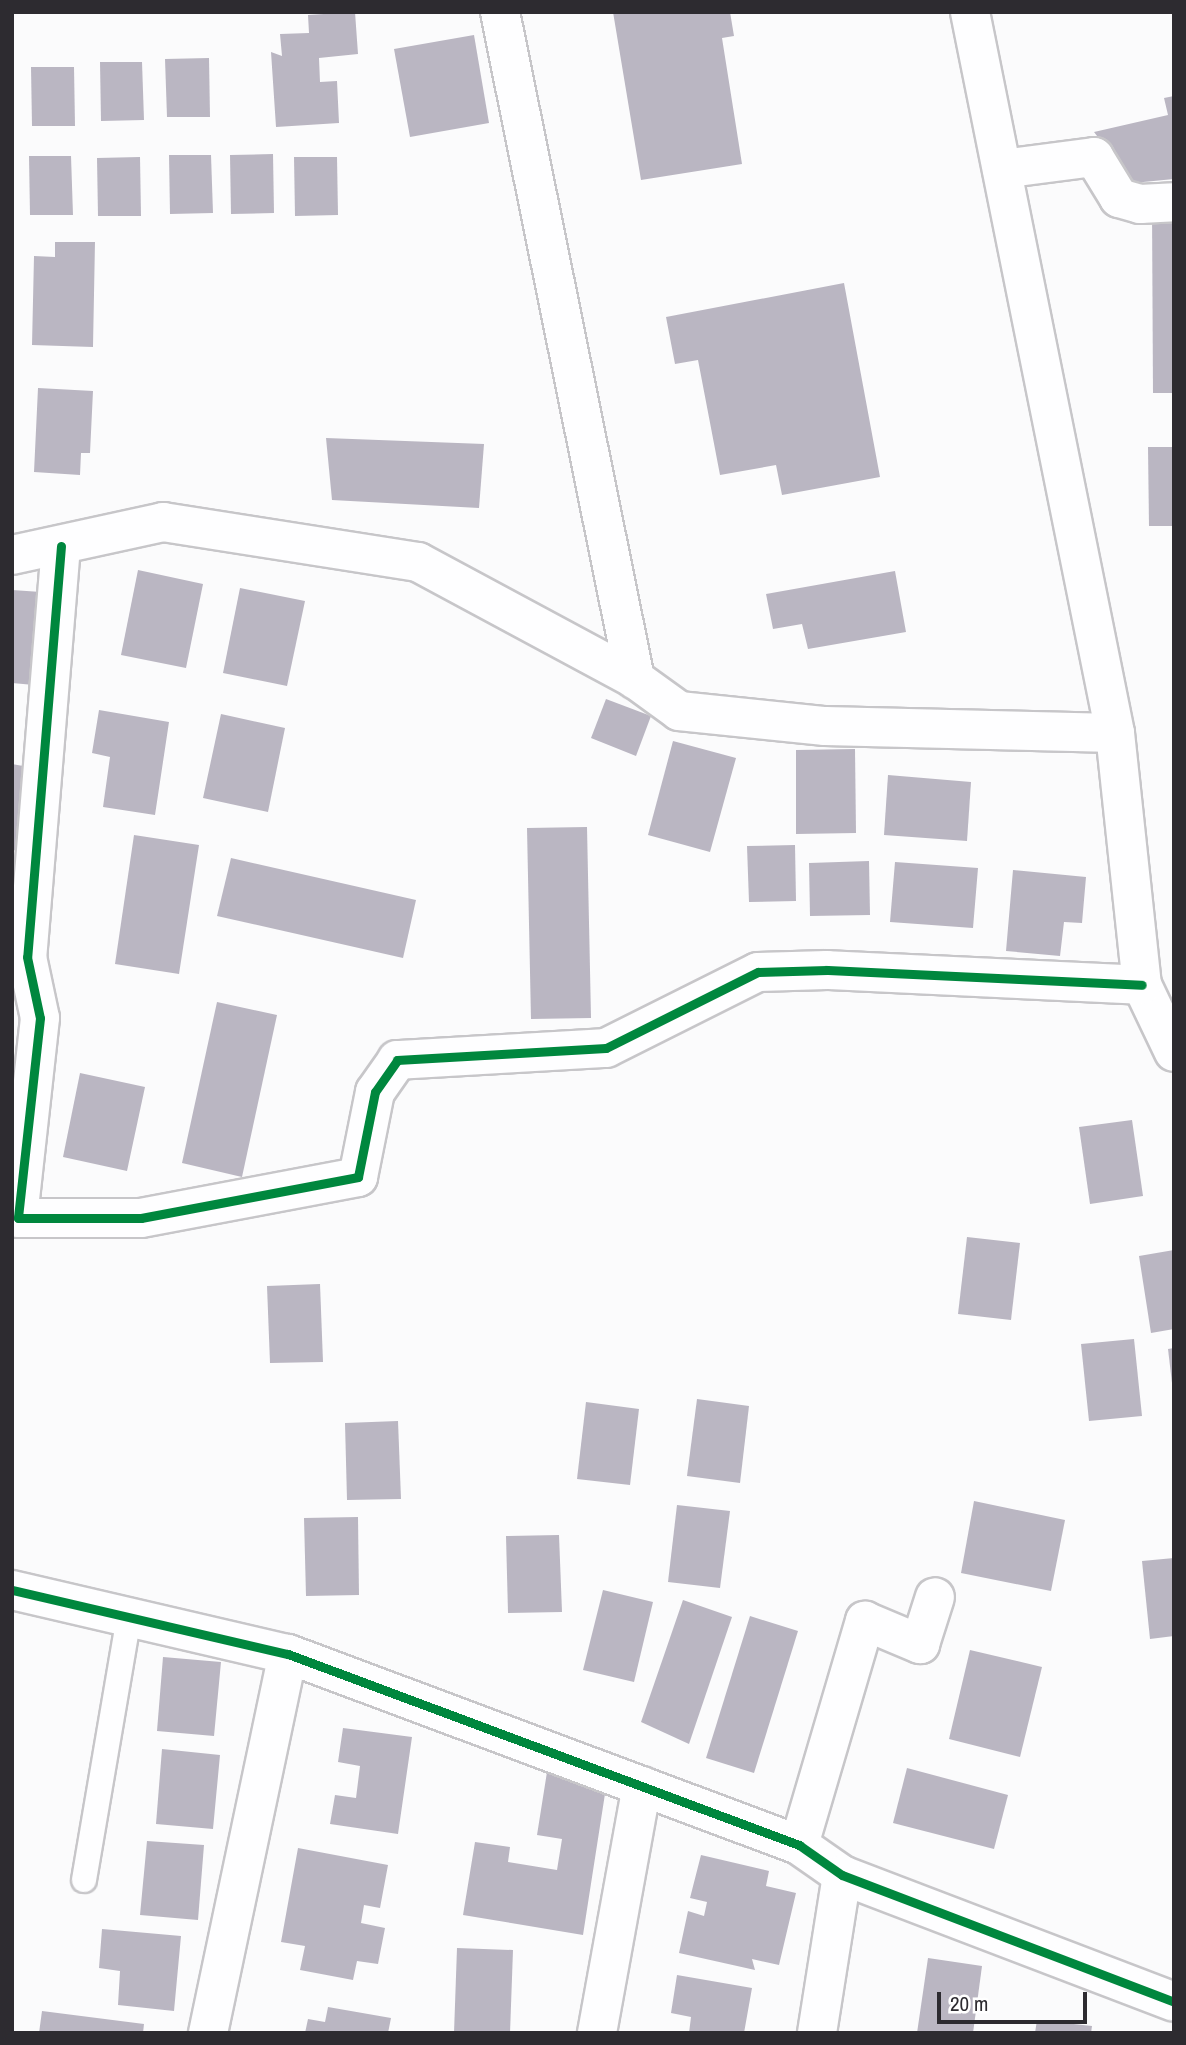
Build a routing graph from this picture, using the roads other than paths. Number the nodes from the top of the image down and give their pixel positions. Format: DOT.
graph roads {
  1 [pos="500,12"];
  2 [pos="970,12"];
  3 [pos="1002,169"];
  4 [pos="1174,202"];
  5 [pos="61,546"];
  6 [pos="12,555"];
  7 [pos="635,679"];
  8 [pos="1115,733"];
  9 [pos="1142,985"];
  10 [pos="1174,1052"];
  11 [pos="15,1218"];
  12 [pos="12,1590"];
  13 [pos="935,1597"];
  14 [pos="129,1617"];
  15 [pos="288,1654"];
  16 [pos="642,1786"];
  17 [pos="799,1845"];
  18 [pos="842,1875"];
  19 [pos="84,1880"];
  20 [pos="1174,2002"];
  21 [pos="208,2033"];
  22 [pos="597,2033"];
  23 [pos="817,2033"];
  1 -- 7 [label="street"];
  2 -- 3 [label="street"];
  3 -- 4 [label="street"];
  3 -- 8 [label="street"];
  5 -- 6 [label="street"];
  5 -- 7 [label="street"];
  5 -- 11 [label="street"];
  7 -- 8 [label="street"];
  8 -- 9 [label="street"];
  9 -- 10 [label="street"];
  9 -- 11 [label="street"];
  12 -- 14 [label="street"];
  13 -- 17 [label="street"];
  14 -- 15 [label="street"];
  14 -- 19 [label="lane"];
  15 -- 16 [label="street"];
  15 -- 21 [label="street"];
  16 -- 17 [label="street"];
  16 -- 22 [label="street"];
  17 -- 18 [label="street"];
  18 -- 20 [label="street"];
  18 -- 23 [label="street"];
}
